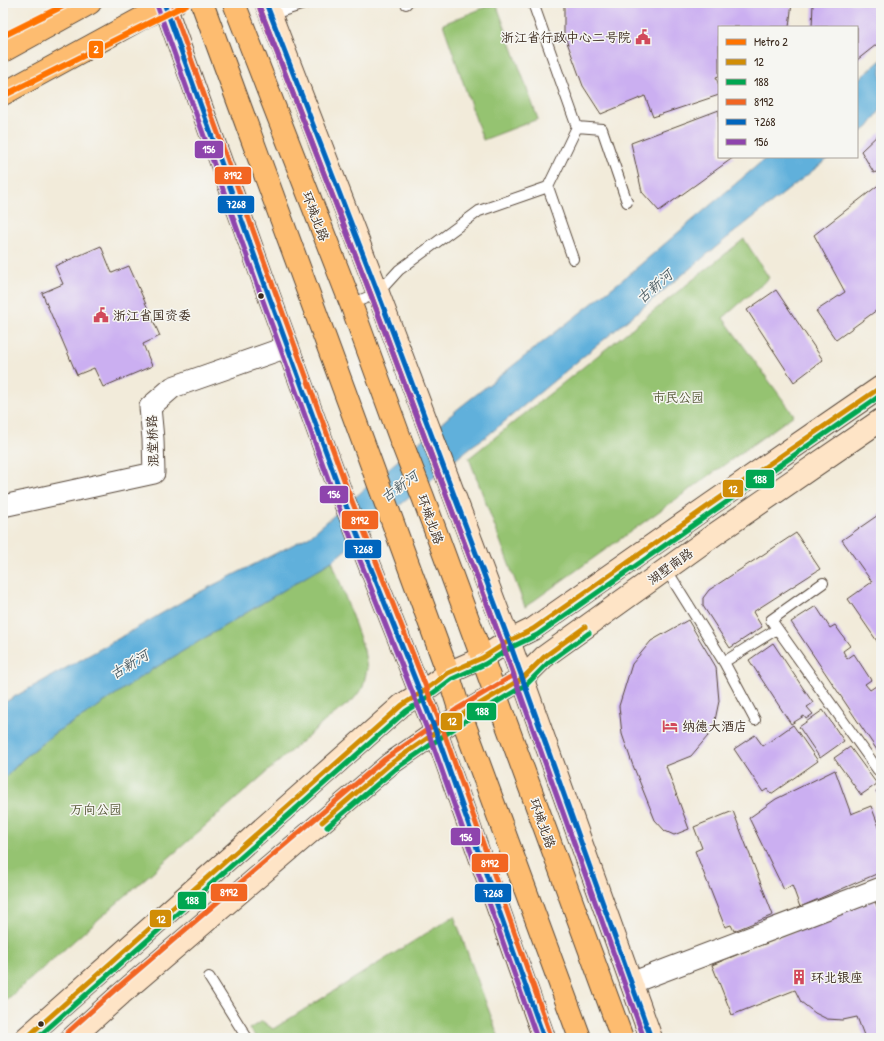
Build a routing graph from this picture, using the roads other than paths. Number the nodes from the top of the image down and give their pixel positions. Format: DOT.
graph roads {
  1 [pos="90,3"];
  2 [pos="202,3"];
  3 [pos="234,3"];
  4 [pos="307,3"];
  5 [pos="533,3"];
  6 [pos="168,4"];
  7 [pos="268,9"];
  8 [pos="3,51"];
  9 [pos="3,94"];
  10 [pos="577,127"];
  11 [pos="548,187"];
  12 [pos="627,202"];
  13 [pos="573,259"];
  14 [pos="378,293"];
  15 [pos="350,304"];
  16 [pos="287,347"];
  17 [pos="881,387"];
  18 [pos="881,420"];
  19 [pos="3,506"];
  20 [pos="666,569"];
  21 [pos="823,583"];
  22 [pos="777,629"];
  23 [pos="509,641"];
  24 [pos="482,658"];
  25 [pos="724,662"];
  26 [pos="448,673"];
  27 [pos="523,678"];
  28 [pos="421,693"];
  29 [pos="496,694"];
  30 [pos="461,715"];
  31 [pos="755,720"];
  32 [pos="436,732"];
  33 [pos="881,770"];
  34 [pos="881,888"];
  35 [pos="209,977"];
  36 [pos="631,983"];
  37 [pos="26,1038"];
  38 [pos="72,1038"];
  39 [pos="248,1038"];
  40 [pos="544,1038"];
  41 [pos="580,1038"];
  42 [pos="622,1038"];
  43 [pos="651,1038"];
  1 -- 8 [label="main road"];
  2 -- 26 [label="main road"];
  3 -- 15 [label="main road, 环城北路"];
  4 -- 7 [label="lane"];
  5 -- 10 [label="lane"];
  6 -- 9 [label="main road"];
  6 -- 16 [label="main road"];
  7 -- 14 [label="main road"];
  10 -- 11 [label="lane"];
  10 -- 12 [label="lane"];
  11 -- 13 [label="lane"];
  11 -- 14 [label="lane"];
  14 -- 15 [label="lane"];
  14 -- 23 [label="main road"];
  15 -- 24 [label="main road, 环城北路"];
  16 -- 19 [label="street, 混堂桥路"];
  16 -- 28 [label="main road"];
  17 -- 23 [label="main road, 湖墅南路"];
  18 -- 20 [label="main road, 湖墅南路"];
  20 -- 25 [label="lane"];
  20 -- 27 [label="main road, 湖墅南路"];
  21 -- 22 [label="lane"];
  22 -- 25 [label="lane"];
  22 -- 33 [label="lane"];
  23 -- 24 [label="main road, 湖墅南路"];
  23 -- 27 [label="main road"];
  24 -- 26 [label="main road, 湖墅南路"];
  24 -- 29 [label="main road, 环城北路"];
  25 -- 31 [label="lane"];
  26 -- 28 [label="main road, 湖墅南路"];
  26 -- 30 [label="main road"];
  27 -- 29 [label="main road, 湖墅南路"];
  27 -- 36 [label="main road"];
  28 -- 32 [label="main road"];
  28 -- 37 [label="main road, 湖墅南路"];
  29 -- 30 [label="main road, 湖墅南路"];
  29 -- 42 [label="main road, 环城北路"];
  30 -- 32 [label="main road, 湖墅南路"];
  30 -- 41 [label="main road"];
  32 -- 38 [label="main road, 湖墅南路"];
  32 -- 40 [label="main road"];
  34 -- 36 [label="street"];
  35 -- 39 [label="lane"];
  36 -- 43 [label="main road"];
}
